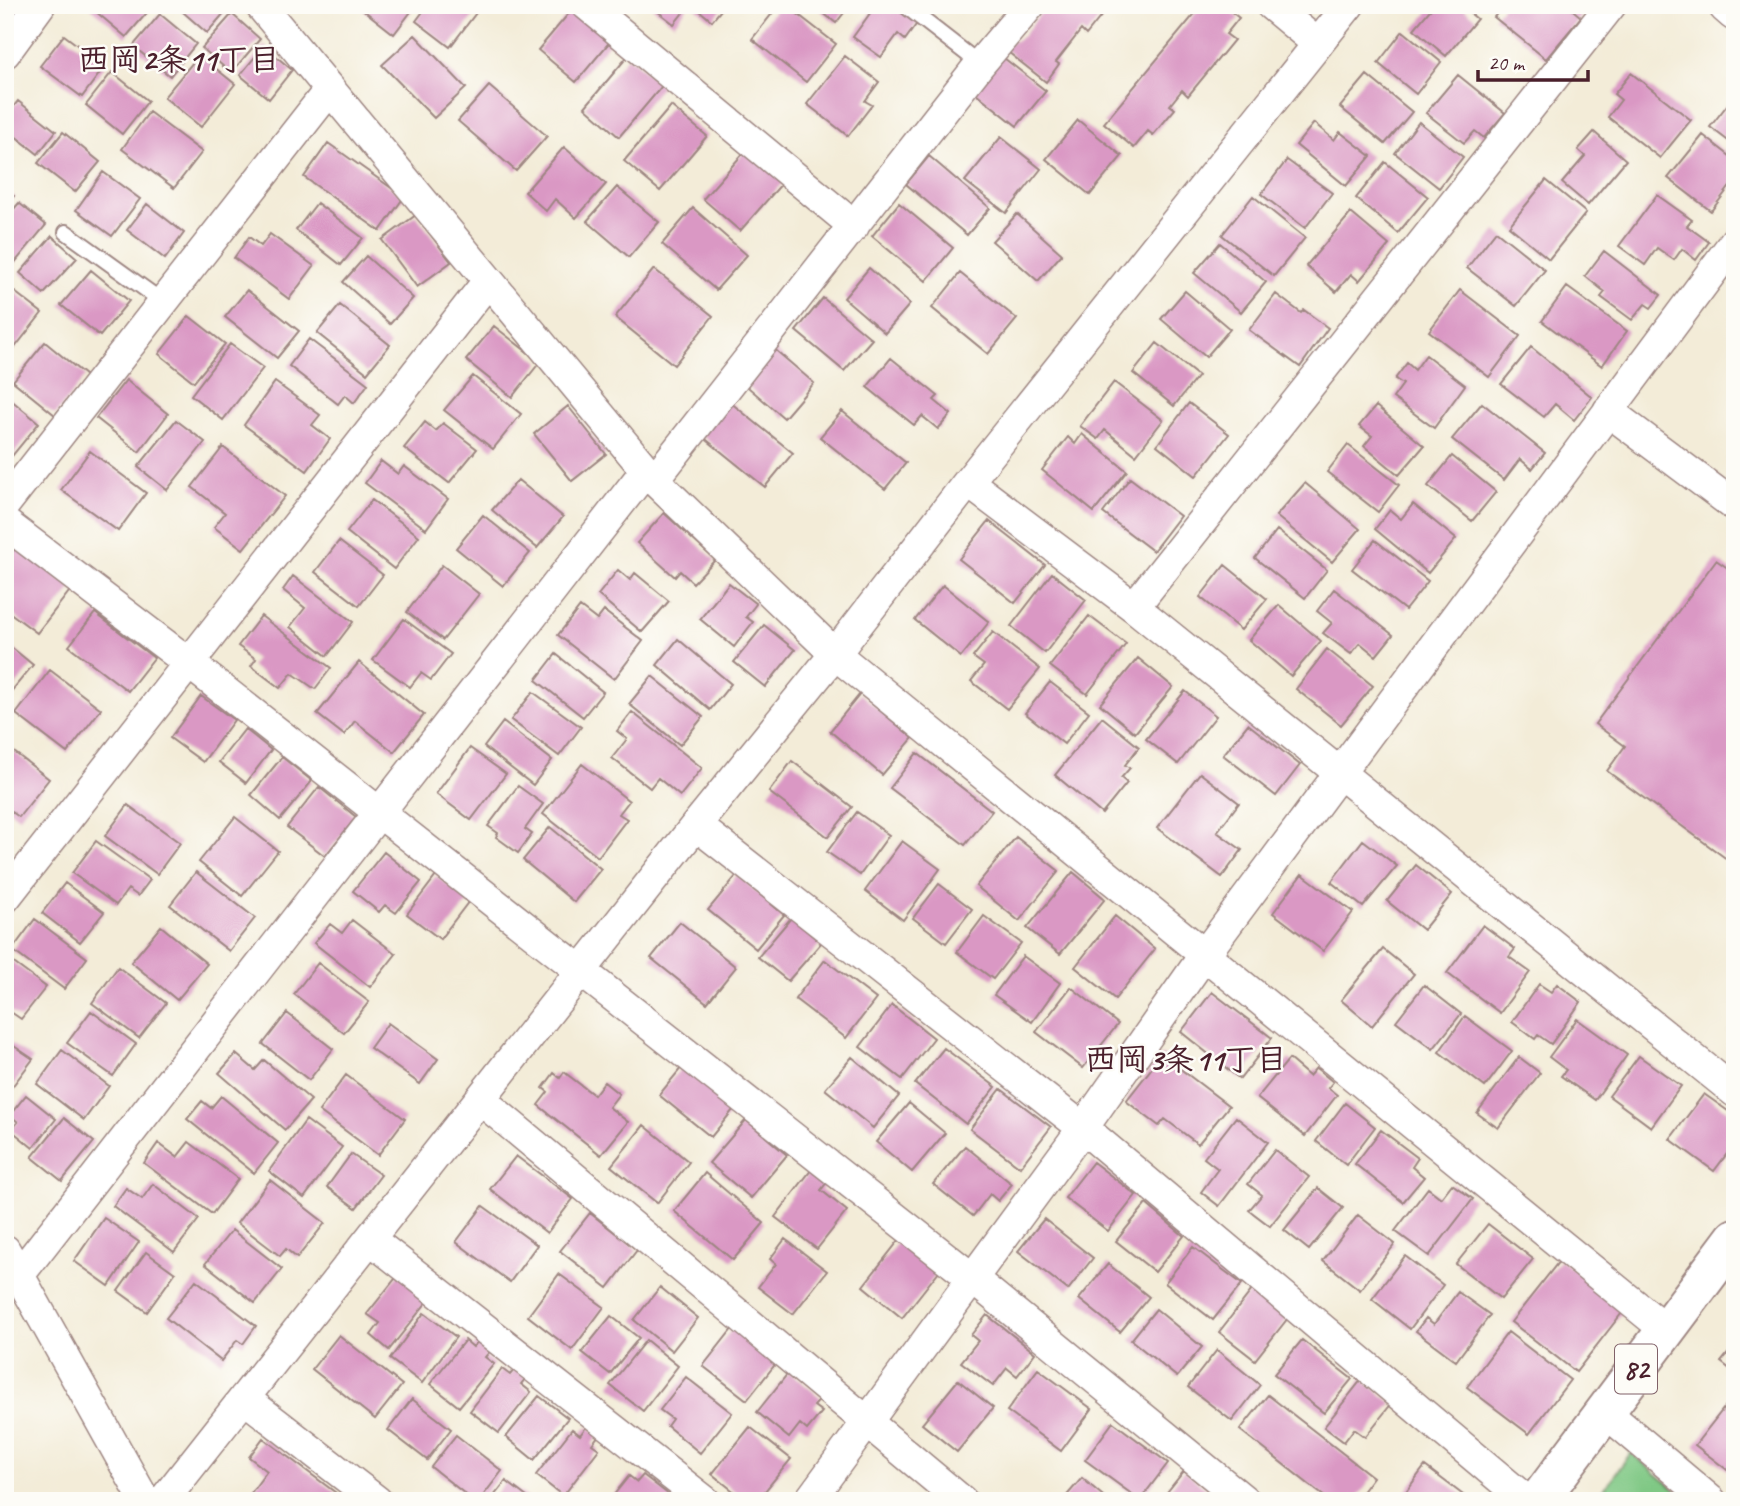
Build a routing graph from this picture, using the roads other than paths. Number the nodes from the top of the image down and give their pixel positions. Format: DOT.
graph roads {
  1 [pos="40,5"];
  2 [pos="260,5"];
  3 [pos="587,5"];
  4 [pos="904,5"];
  5 [pos="1030,5"];
  6 [pos="1271,5"];
  7 [pos="1349,5"];
  8 [pos="1611,5"];
  9 [pos="1727,5"];
  10 [pos="1735,12"];
  11 [pos="1318,44"];
  12 [pos="5,53"];
  13 [pos="980,64"];
  14 [pos="330,89"];
  15 [pos="853,226"];
  16 [pos="66,232"];
  17 [pos="1735,241"];
  18 [pos="488,281"];
  19 [pos="163,302"];
  20 [pos="1608,411"];
  21 [pos="650,475"];
  22 [pos="968,482"];
  23 [pos="5,504"];
  24 [pos="1735,506"];
  25 [pos="5,523"];
  26 [pos="1134,607"];
  27 [pos="835,654"];
  28 [pos="190,663"];
  29 [pos="1339,773"];
  30 [pos="380,815"];
  31 [pos="696,825"];
  32 [pos="5,898"];
  33 [pos="1205,954"];
  34 [pos="582,970"];
  35 [pos="1735,1092"];
  36 [pos="481,1100"];
  37 [pos="1083,1128"];
  38 [pos="370,1239"];
  39 [pos="1730,1256"];
  40 [pos="13,1262"];
  41 [pos="973,1279"];
  42 [pos="1667,1330"];
  43 [pos="244,1398"];
  44 [pos="1604,1411"];
  45 [pos="867,1422"];
  46 [pos="145,1501"];
  47 [pos="163,1501"];
  48 [pos="377,1501"];
  49 [pos="705,1501"];
  50 [pos="809,1501"];
  51 [pos="962,1501"];
  52 [pos="1245,1501"];
  53 [pos="1527,1501"];
  54 [pos="1538,1501"];
  55 [pos="1712,1501"];
  1 -- 12 [label="street"];
  2 -- 14 [label="street"];
  3 -- 15 [label="street"];
  4 -- 13 [label="lane"];
  5 -- 13 [label="street"];
  6 -- 11 [label="street"];
  7 -- 11 [label="street"];
  8 -- 26 [label="street"];
  9 -- 10 [label="street"];
  11 -- 22 [label="street"];
  13 -- 15 [label="street"];
  14 -- 18 [label="street"];
  14 -- 19 [label="street"];
  15 -- 21 [label="street"];
  16 -- 19 [label="lane"];
  17 -- 20 [label="street"];
  18 -- 21 [label="street"];
  18 -- 28 [label="street"];
  19 -- 23 [label="street"];
  20 -- 24 [label="street"];
  20 -- 29 [label="street"];
  21 -- 27 [label="street"];
  21 -- 30 [label="street"];
  22 -- 26 [label="street"];
  22 -- 27 [label="street"];
  25 -- 28 [label="street"];
  26 -- 29 [label="street"];
  27 -- 31 [label="street"];
  27 -- 33 [label="street"];
  28 -- 30 [label="street"];
  28 -- 32 [label="street"];
  29 -- 33 [label="street"];
  29 -- 35 [label="street"];
  30 -- 34 [label="street"];
  30 -- 40 [label="street"];
  31 -- 34 [label="street"];
  31 -- 37 [label="street"];
  33 -- 37 [label="street"];
  33 -- 42 [label="street"];
  34 -- 36 [label="street"];
  34 -- 41 [label="street"];
  36 -- 38 [label="street"];
  36 -- 45 [label="street"];
  37 -- 41 [label="street"];
  37 -- 53 [label="street"];
  38 -- 43 [label="street"];
  38 -- 49 [label="street"];
  39 -- 42 [label="main road, 82"];
  40 -- 46 [label="street"];
  41 -- 45 [label="street"];
  41 -- 52 [label="street"];
  42 -- 44 [label="main road, 82"];
  43 -- 47 [label="street"];
  43 -- 48 [label="street"];
  44 -- 54 [label="main road, 82"];
  44 -- 55 [label="street"];
  45 -- 50 [label="street"];
  45 -- 51 [label="street"];
}
